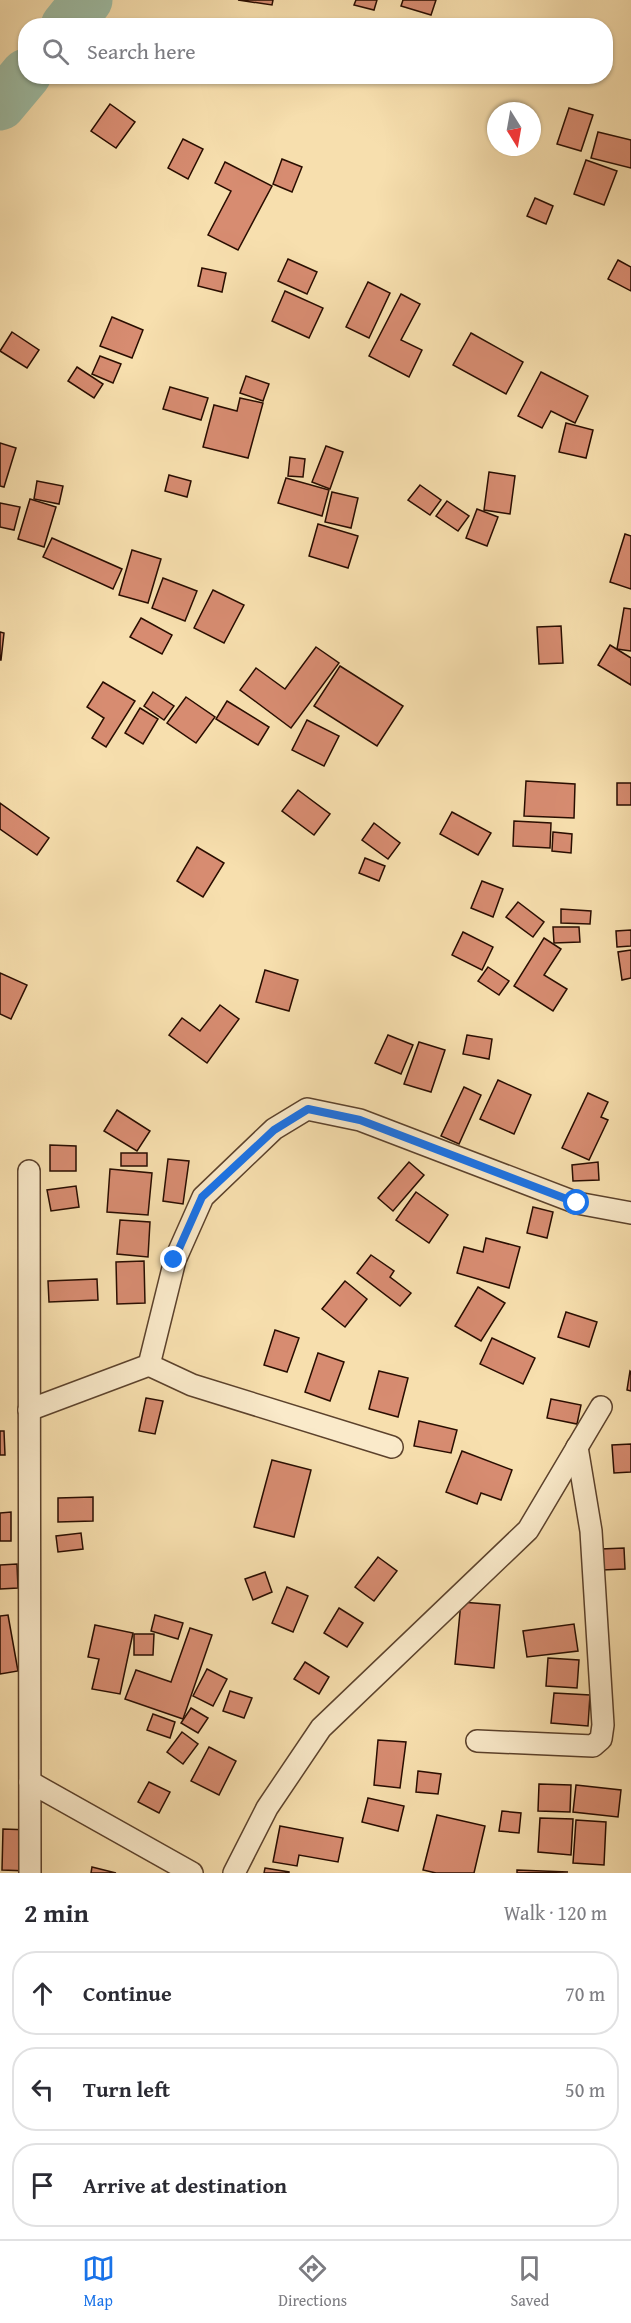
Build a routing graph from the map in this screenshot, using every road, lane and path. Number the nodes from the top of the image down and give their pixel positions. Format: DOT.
graph roads {
  1 [pos="29,1171"];
  2 [pos="631,1213"];
  3 [pos="148,1365"];
  4 [pos="601,1407"];
  5 [pos="29,1410"];
  6 [pos="577,1447"];
  7 [pos="392,1448"];
  8 [pos="477,1741"];
  9 [pos="30,1782"];
  10 [pos="30,1873"];
  11 [pos="192,1873"];
  12 [pos="234,1873"];
  1 -- 5 [label="street"];
  2 -- 3 [label="street"];
  3 -- 5 [label="street"];
  3 -- 7 [label="street"];
  4 -- 6 [label="street"];
  5 -- 9 [label="street"];
  6 -- 8 [label="street"];
  6 -- 12 [label="street"];
  9 -- 10 [label="street"];
  9 -- 11 [label="street"];
}
